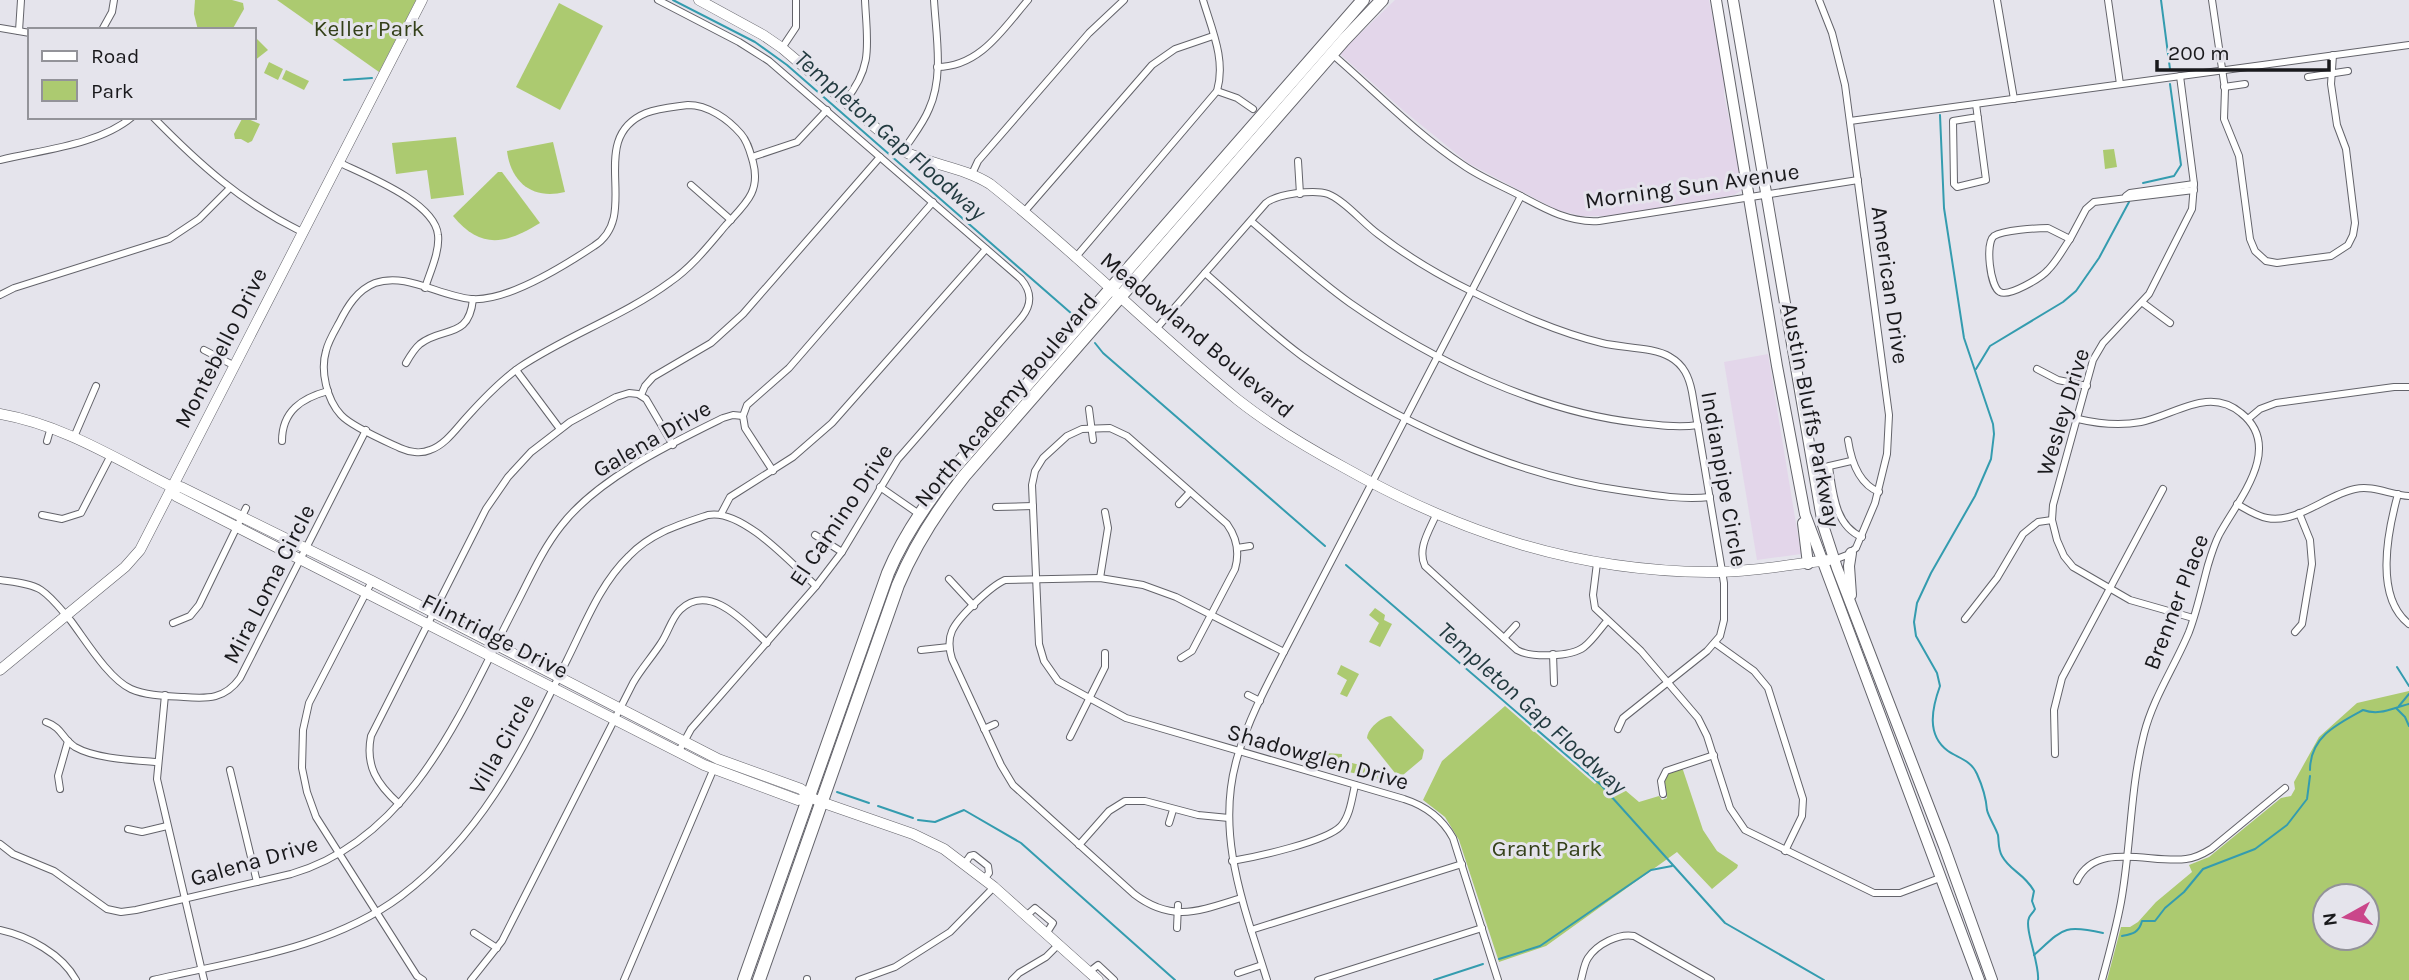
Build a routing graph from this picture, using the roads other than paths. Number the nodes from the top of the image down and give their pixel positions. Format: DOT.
graph roads {
  1 [pos="21,0"];
  2 [pos="114,0"];
  3 [pos="422,0"];
  4 [pos="658,0"];
  5 [pos="699,0"];
  6 [pos="796,0"];
  7 [pos="865,0"];
  8 [pos="934,0"];
  9 [pos="1028,0"];
  10 [pos="1124,0"];
  11 [pos="1203,0"];
  12 [pos="1363,0"];
  13 [pos="1372,0"];
  14 [pos="1382,0"];
  15 [pos="1716,0"];
  16 [pos="1734,0"];
  17 [pos="1819,0"];
  18 [pos="1997,0"];
  19 [pos="2108,0"];
  20 [pos="2212,0"];
  21 [pos="720,6"];
  22 [pos="712,27"];
  23 [pos="0,28"];
  24 [pos="103,28"];
  25 [pos="19,31"];
  26 [pos="28,33"];
  27 [pos="706,36"];
  28 [pos="1213,36"];
  29 [pos="2409,45"];
  30 [pos="782,48"];
  31 [pos="1332,54"];
  32 [pos="2333,55"];
  33 [pos="937,67"];
  34 [pos="1320,68"];
  35 [pos="2222,70"];
  36 [pos="2348,71"];
  37 [pos="2331,74"];
  38 [pos="2179,76"];
  39 [pos="2308,76"];
  40 [pos="2120,84"];
  41 [pos="2245,84"];
  42 [pos="2224,87"];
  43 [pos="1217,92"];
  44 [pos="668,98"];
  45 [pos="2014,99"];
  46 [pos="845,101"];
  47 [pos="1976,104"];
  48 [pos="669,108"];
  49 [pos="1253,108"];
  50 [pos="827,110"];
  51 [pos="1978,117"];
  52 [pos="129,119"];
  53 [pos="155,119"];
  54 [pos="1850,121"];
  55 [pos="903,151"];
  56 [pos="752,157"];
  57 [pos="880,157"];
  58 [pos="0,160"];
  59 [pos="1298,161"];
  60 [pos="338,162"];
  61 [pos="972,174"];
  62 [pos="1858,180"];
  63 [pos="691,185"];
  64 [pos="2194,187"];
  65 [pos="229,189"];
  66 [pos="1300,194"];
  67 [pos="1766,195"];
  68 [pos="1521,196"];
  69 [pos="1750,197"];
  70 [pos="933,202"];
  71 [pos="1024,212"];
  72 [pos="731,220"];
  73 [pos="1251,221"];
  74 [pos="612,223"];
  75 [pos="622,225"];
  76 [pos="302,232"];
  77 [pos="2070,239"];
  78 [pos="986,249"];
  79 [pos="1075,258"];
  80 [pos="1205,273"];
  81 [pos="425,288"];
  82 [pos="1471,291"];
  83 [pos="1114,293"];
  84 [pos="0,295"];
  85 [pos="472,299"];
  86 [pos="2143,303"];
  87 [pos="2169,323"];
  88 [pos="1156,329"];
  89 [pos="204,350"];
  90 [pos="1438,355"];
  91 [pos="406,363"];
  92 [pos="233,366"];
  93 [pos="2037,369"];
  94 [pos="516,370"];
  95 [pos="96,386"];
  96 [pos="2087,386"];
  97 [pos="2409,387"];
  98 [pos="329,394"];
  99 [pos="641,396"];
  100 [pos="1089,410"];
  101 [pos="0,414"];
  102 [pos="743,416"];
  103 [pos="1406,417"];
  104 [pos="2078,419"];
  105 [pos="2248,419"];
  106 [pos="1698,425"];
  107 [pos="51,427"];
  108 [pos="1092,428"];
  109 [pos="559,429"];
  110 [pos="366,430"];
  111 [pos="74,437"];
  112 [pos="1093,440"];
  113 [pos="1848,440"];
  114 [pos="47,441"];
  115 [pos="282,441"];
  116 [pos="673,445"];
  117 [pos="111,456"];
  118 [pos="1851,461"];
  119 [pos="1829,467"];
  120 [pos="1812,470"];
  121 [pos="773,471"];
  122 [pos="1372,483"];
  123 [pos="172,487"];
  124 [pos="880,487"];
  125 [pos="2163,489"];
  126 [pos="1190,492"];
  127 [pos="1879,492"];
  128 [pos="2398,494"];
  129 [pos="2409,496"];
  130 [pos="1710,497"];
  131 [pos="1179,504"];
  132 [pos="2237,504"];
  133 [pos="1033,506"];
  134 [pos="996,508"];
  135 [pos="1104,512"];
  136 [pos="2299,513"];
  137 [pos="721,514"];
  138 [pos="919,514"];
  139 [pos="1805,514"];
  140 [pos="42,515"];
  141 [pos="1436,515"];
  142 [pos="243,517"];
  143 [pos="2052,520"];
  144 [pos="816,535"];
  145 [pos="1862,537"];
  146 [pos="1250,546"];
  147 [pos="1237,548"];
  148 [pos="842,552"];
  149 [pos="1851,553"];
  150 [pos="304,554"];
  151 [pos="1834,560"];
  152 [pos="1821,561"];
  153 [pos="1597,563"];
  154 [pos="1808,564"];
  155 [pos="1722,572"];
  156 [pos="1036,578"];
  157 [pos="1100,578"];
  158 [pos="949,579"];
  159 [pos="0,580"];
  160 [pos="372,582"];
  161 [pos="817,586"];
  162 [pos="1308,587"];
  163 [pos="2110,588"];
  164 [pos="365,591"];
  165 [pos="1316,591"];
  166 [pos="974,606"];
  167 [pos="1854,611"];
  168 [pos="433,614"];
  169 [pos="1211,615"];
  170 [pos="66,616"];
  171 [pos="2193,618"];
  172 [pos="1965,619"];
  173 [pos="1607,621"];
  174 [pos="173,623"];
  175 [pos="428,624"];
  176 [pos="2409,624"];
  177 [pos="1516,625"];
  178 [pos="2295,632"];
  179 [pos="1504,638"];
  180 [pos="766,643"];
  181 [pos="1715,643"];
  182 [pos="949,647"];
  183 [pos="493,650"];
  184 [pos="921,650"];
  185 [pos="1284,652"];
  186 [pos="1105,653"];
  187 [pos="1553,654"];
  188 [pos="1181,658"];
  189 [pos="0,670"];
  190 [pos="1668,682"];
  191 [pos="555,683"];
  192 [pos="1554,683"];
  193 [pos="164,695"];
  194 [pos="1248,695"];
  195 [pos="1089,700"];
  196 [pos="1259,701"];
  197 [pos="618,714"];
  198 [pos="46,723"];
  199 [pos="995,724"];
  200 [pos="984,729"];
  201 [pos="1618,729"];
  202 [pos="1070,737"];
  203 [pos="68,741"];
  204 [pos="682,747"];
  205 [pos="1239,752"];
  206 [pos="2056,754"];
  207 [pos="1714,755"];
  208 [pos="157,762"];
  209 [pos="716,764"];
  210 [pos="230,770"];
  211 [pos="1355,785"];
  212 [pos="2285,788"];
  213 [pos="60,789"];
  214 [pos="1663,794"];
  215 [pos="815,799"];
  216 [pos="399,804"];
  217 [pos="1173,810"];
  218 [pos="1229,818"];
  219 [pos="1169,823"];
  220 [pos="167,826"];
  221 [pos="128,829"];
  222 [pos="0,844"];
  223 [pos="1079,845"];
  224 [pos="1785,851"];
  225 [pos="339,854"];
  226 [pos="2127,857"];
  227 [pos="1232,861"];
  228 [pos="1462,864"];
  229 [pos="1940,878"];
  230 [pos="2077,881"];
  231 [pos="257,882"];
  232 [pos="994,887"];
  233 [pos="1241,898"];
  234 [pos="184,899"];
  235 [pos="1178,909"];
  236 [pos="376,913"];
  237 [pos="1177,928"];
  238 [pos="1482,928"];
  239 [pos="0,930"];
  240 [pos="1251,930"];
  241 [pos="474,933"];
  242 [pos="1058,945"];
  243 [pos="497,948"];
  244 [pos="1262,965"];
  245 [pos="201,969"];
  246 [pos="1089,972"];
  247 [pos="1238,973"];
  248 [pos="883,977"];
  249 [pos="76,980"];
  250 [pos="153,980"];
  251 [pos="204,980"];
  252 [pos="422,980"];
  253 [pos="471,980"];
  254 [pos="624,980"];
  255 [pos="744,980"];
  256 [pos="759,980"];
  257 [pos="859,980"];
  258 [pos="1012,980"];
  259 [pos="1097,980"];
  260 [pos="1114,980"];
  261 [pos="1267,980"];
  262 [pos="1318,980"];
  263 [pos="1498,980"];
  264 [pos="1581,980"];
  265 [pos="1711,980"];
  266 [pos="1979,980"];
  267 [pos="1992,980"];
  268 [pos="2102,980"];
  1 -- 25 [label="street"];
  2 -- 24 [label="street"];
  3 -- 60 [label="street, Montebello Drive"];
  4 -- 22 [label="street"];
  5 -- 21 [label="street, Meadowland Boulevard"];
  6 -- 30 [label="street"];
  7 -- 46 [label="street"];
  8 -- 33 [label="street"];
  9 -- 33 [label="street"];
  10 -- 61 [label="street"];
  11 -- 28 [label="street"];
  12 -- 83 [label="highway, North Academy Boulevard"];
  13 -- 34 [label="highway"];
  14 -- 31 [label="highway, North Academy Boulevard"];
  15 -- 69 [label="main road, Austin Bluffs Parkway"];
  16 -- 67 [label="main road, Austin Bluffs Parkway"];
  17 -- 54 [label="street, American Drive"];
  18 -- 45 [label="street"];
  19 -- 40 [label="street"];
  20 -- 35 [label="street"];
  21 -- 30 [label="street, Meadowland Boulevard"];
  22 -- 27 [label="street"];
  22 -- 50 [label="street"];
  23 -- 25 [label="street"];
  25 -- 26 [label="street"];
  28 -- 43 [label="street"];
  28 -- 71 [label="street"];
  29 -- 32 [label="street"];
  30 -- 46 [label="street, Meadowland Boulevard"];
  31 -- 34 [label="highway, North Academy Boulevard"];
  31 -- 68 [label="street, Morning Sun Avenue"];
  32 -- 35 [label="street"];
  32 -- 37 [label="street"];
  33 -- 55 [label="street"];
  34 -- 83 [label="highway, North Academy Boulevard"];
  35 -- 38 [label="street"];
  35 -- 42 [label="street"];
  36 -- 37 [label="street"];
  37 -- 39 [label="street"];
  37 -- 42 [label="street"];
  38 -- 40 [label="street"];
  38 -- 64 [label="street, Wesley Drive"];
  40 -- 45 [label="street"];
  41 -- 42 [label="street"];
  43 -- 49 [label="street"];
  43 -- 79 [label="street"];
  44 -- 48 [label="street"];
  45 -- 47 [label="street"];
  46 -- 55 [label="street, Meadowland Boulevard"];
  47 -- 51 [label="street"];
  47 -- 54 [label="street"];
  48 -- 56 [label="street"];
  48 -- 74 [label="street"];
  50 -- 56 [label="street"];
  50 -- 57 [label="street"];
  51 -- 51 [label="street"];
  52 -- 58 [label="street"];
  53 -- 65 [label="street"];
  54 -- 62 [label="street, American Drive"];
  55 -- 61 [label="street, Meadowland Boulevard"];
  56 -- 72 [label="street"];
  57 -- 70 [label="street"];
  57 -- 99 [label="street"];
  59 -- 66 [label="street"];
  60 -- 76 [label="street, Montebello Drive"];
  60 -- 81 [label="street"];
  61 -- 71 [label="street, Meadowland Boulevard"];
  62 -- 67 [label="street, Morning Sun Avenue"];
  62 -- 127 [label="street, American Drive"];
  63 -- 72 [label="street"];
  64 -- 77 [label="street"];
  64 -- 86 [label="street, Wesley Drive"];
  65 -- 76 [label="street"];
  65 -- 84 [label="street"];
  66 -- 73 [label="street, Indianpipe Circle"];
  66 -- 82 [label="street, Indianpipe Circle"];
  67 -- 69 [label="street, Morning Sun Avenue"];
  67 -- 120 [label="main road, Austin Bluffs Parkway"];
  68 -- 69 [label="street, Morning Sun Avenue"];
  68 -- 82 [label="street"];
  69 -- 139 [label="main road, Austin Bluffs Parkway"];
  70 -- 78 [label="street"];
  70 -- 102 [label="street"];
  71 -- 79 [label="street, Meadowland Boulevard"];
  72 -- 94 [label="street"];
  73 -- 80 [label="street, Indianpipe Circle"];
  73 -- 90 [label="street"];
  74 -- 75 [label="street"];
  74 -- 85 [label="street"];
  76 -- 92 [label="street, Montebello Drive"];
  77 -- 77 [label="street"];
  78 -- 121 [label="street"];
  78 -- 124 [label="street, El Camino Drive"];
  79 -- 83 [label="street, Meadowland Boulevard"];
  80 -- 88 [label="street, Indianpipe Circle"];
  80 -- 103 [label="street"];
  81 -- 85 [label="street"];
  81 -- 98 [label="street"];
  82 -- 90 [label="street"];
  82 -- 106 [label="street, Indianpipe Circle"];
  83 -- 88 [label="street, Meadowland Boulevard"];
  83 -- 138 [label="highway, North Academy Boulevard"];
  83 -- 215 [label="highway, North Academy Boulevard"];
  85 -- 91 [label="street"];
  86 -- 87 [label="street"];
  86 -- 96 [label="street, Wesley Drive"];
  88 -- 122 [label="street, Meadowland Boulevard"];
  89 -- 92 [label="street"];
  90 -- 103 [label="street"];
  90 -- 106 [label="street"];
  92 -- 123 [label="street, Montebello Drive"];
  93 -- 96 [label="street"];
  94 -- 109 [label="street"];
  94 -- 110 [label="street"];
  95 -- 111 [label="street"];
  96 -- 104 [label="street, Wesley Drive"];
  97 -- 105 [label="street"];
  98 -- 110 [label="street"];
  98 -- 115 [label="street"];
  99 -- 109 [label="street"];
  99 -- 116 [label="street"];
  100 -- 108 [label="street"];
  101 -- 107 [label="street, Flintridge Drive"];
  102 -- 116 [label="street, Galena Drive"];
  102 -- 121 [label="street"];
  103 -- 122 [label="street"];
  103 -- 130 [label="street"];
  104 -- 105 [label="street"];
  104 -- 143 [label="street, Wesley Drive"];
  105 -- 132 [label="street, Brenner Place"];
  106 -- 130 [label="street, Indianpipe Circle"];
  107 -- 111 [label="street, Flintridge Drive"];
  107 -- 114 [label="street"];
  108 -- 112 [label="street"];
  108 -- 126 [label="street"];
  108 -- 133 [label="street, Shadowglen Drive"];
  109 -- 168 [label="street"];
  110 -- 150 [label="street, Mira Loma Circle"];
  111 -- 117 [label="street, Flintridge Drive"];
  113 -- 118 [label="street"];
  116 -- 183 [label="street, Galena Drive"];
  117 -- 123 [label="street, Flintridge Drive"];
  117 -- 140 [label="street"];
  118 -- 119 [label="street"];
  118 -- 127 [label="street"];
  119 -- 120 [label="street"];
  119 -- 145 [label="street"];
  120 -- 151 [label="main road, Austin Bluffs Parkway"];
  121 -- 137 [label="street"];
  122 -- 141 [label="street, Meadowland Boulevard"];
  122 -- 165 [label="street"];
  123 -- 142 [label="street, Flintridge Drive"];
  123 -- 170 [label="street, Montebello Drive"];
  124 -- 138 [label="street"];
  124 -- 148 [label="street, El Camino Drive"];
  125 -- 163 [label="street"];
  126 -- 131 [label="street"];
  126 -- 147 [label="street"];
  127 -- 145 [label="street, American Drive"];
  128 -- 129 [label="street"];
  128 -- 136 [label="street"];
  128 -- 176 [label="street"];
  130 -- 155 [label="street, Indianpipe Circle"];
  132 -- 136 [label="street"];
  132 -- 171 [label="street, Brenner Place"];
  133 -- 134 [label="street"];
  133 -- 156 [label="street, Shadowglen Drive"];
  135 -- 157 [label="street"];
  136 -- 178 [label="street"];
  137 -- 161 [label="street"];
  137 -- 191 [label="street, Villa Circle"];
  138 -- 215 [label="highway, North Academy Boulevard"];
  139 -- 152 [label="main road, Austin Bluffs Parkway"];
  139 -- 154 [label="main road"];
  141 -- 153 [label="street, Meadowland Boulevard"];
  141 -- 179 [label="street"];
  142 -- 150 [label="street, Flintridge Drive"];
  142 -- 174 [label="street"];
  143 -- 163 [label="street, Wesley Drive"];
  143 -- 172 [label="street"];
  144 -- 148 [label="street"];
  145 -- 149 [label="street, American Drive"];
  146 -- 147 [label="street"];
  147 -- 169 [label="street"];
  148 -- 161 [label="street, El Camino Drive"];
  149 -- 151 [label="street"];
  149 -- 167 [label="main road"];
  150 -- 160 [label="street, Flintridge Drive"];
  150 -- 164 [label="street, Flintridge Drive"];
  150 -- 193 [label="street, Mira Loma Circle"];
  151 -- 152 [label="street, Meadowland Boulevard"];
  151 -- 167 [label="main road, Austin Bluffs Parkway"];
  152 -- 154 [label="street, Meadowland Boulevard"];
  152 -- 229 [label="main road, Austin Bluffs Parkway"];
  153 -- 155 [label="street, Meadowland Boulevard"];
  153 -- 173 [label="street"];
  154 -- 155 [label="street, Meadowland Boulevard"];
  155 -- 181 [label="street, Indianpipe Circle"];
  156 -- 157 [label="street"];
  156 -- 166 [label="street"];
  156 -- 195 [label="street, Shadowglen Drive"];
  157 -- 169 [label="street"];
  158 -- 166 [label="street"];
  159 -- 170 [label="street, Mira Loma Circle"];
  160 -- 164 [label="street"];
  160 -- 168 [label="street, Flintridge Drive"];
  161 -- 180 [label="street, El Camino Drive"];
  162 -- 165 [label="street"];
  163 -- 171 [label="street, Wesley Drive"];
  163 -- 206 [label="street"];
  164 -- 175 [label="street, Flintridge Drive"];
  164 -- 225 [label="street"];
  165 -- 185 [label="street"];
  166 -- 182 [label="street"];
  167 -- 267 [label="main road, Austin Bluffs Parkway"];
  168 -- 175 [label="street"];
  168 -- 183 [label="street, Flintridge Drive"];
  169 -- 185 [label="street"];
  169 -- 188 [label="street"];
  170 -- 189 [label="street, Montebello Drive"];
  170 -- 193 [label="street, Mira Loma Circle"];
  171 -- 226 [label="street, Brenner Place"];
  173 -- 187 [label="street"];
  173 -- 190 [label="street"];
  175 -- 183 [label="street, Flintridge Drive"];
  175 -- 216 [label="street"];
  177 -- 179 [label="street"];
  179 -- 187 [label="street"];
  180 -- 197 [label="street"];
  180 -- 204 [label="street, El Camino Drive"];
  181 -- 190 [label="street"];
  181 -- 224 [label="street"];
  182 -- 184 [label="street"];
  182 -- 200 [label="street"];
  183 -- 191 [label="street, Flintridge Drive"];
  183 -- 216 [label="street, Galena Drive"];
  185 -- 196 [label="street"];
  186 -- 195 [label="street"];
  187 -- 192 [label="street"];
  190 -- 201 [label="street"];
  190 -- 207 [label="street"];
  191 -- 197 [label="street, Flintridge Drive"];
  191 -- 236 [label="street, Villa Circle"];
  193 -- 208 [label="street"];
  194 -- 196 [label="street"];
  195 -- 202 [label="street"];
  195 -- 205 [label="street, Shadowglen Drive"];
  196 -- 205 [label="street"];
  197 -- 204 [label="street, Flintridge Drive"];
  197 -- 243 [label="street"];
  198 -- 203 [label="street"];
  199 -- 200 [label="street"];
  200 -- 223 [label="street"];
  203 -- 208 [label="street"];
  203 -- 213 [label="street"];
  204 -- 209 [label="street, Flintridge Drive"];
  205 -- 211 [label="street, Shadowglen Drive"];
  205 -- 218 [label="street"];
  207 -- 214 [label="street"];
  207 -- 224 [label="street"];
  208 -- 220 [label="street"];
  209 -- 215 [label="street, Flintridge Drive"];
  209 -- 254 [label="street"];
  210 -- 231 [label="street"];
  211 -- 227 [label="street"];
  211 -- 228 [label="street, Shadowglen Drive"];
  212 -- 226 [label="street"];
  215 -- 232 [label="street, Flintridge Drive"];
  215 -- 255 [label="highway, North Academy Boulevard"];
  215 -- 256 [label="highway, North Academy Boulevard"];
  216 -- 225 [label="street, Galena Drive"];
  217 -- 218 [label="street"];
  217 -- 219 [label="street"];
  217 -- 223 [label="street"];
  218 -- 227 [label="street"];
  220 -- 221 [label="street"];
  220 -- 234 [label="street"];
  222 -- 234 [label="street, Galena Drive"];
  223 -- 235 [label="street"];
  224 -- 229 [label="street"];
  225 -- 231 [label="street, Galena Drive"];
  225 -- 236 [label="street"];
  226 -- 230 [label="street"];
  226 -- 268 [label="street, Brenner Place"];
  227 -- 233 [label="street"];
  228 -- 238 [label="street, Shadowglen Drive"];
  228 -- 240 [label="street"];
  229 -- 266 [label="main road, Austin Bluffs Parkway"];
  231 -- 234 [label="street, Galena Drive"];
  232 -- 242 [label="street, Flintridge Drive"];
  232 -- 248 [label="street"];
  233 -- 235 [label="street"];
  233 -- 240 [label="street"];
  234 -- 245 [label="street"];
  235 -- 237 [label="street"];
  236 -- 245 [label="street, Villa Circle"];
  236 -- 252 [label="street"];
  238 -- 262 [label="street"];
  238 -- 263 [label="street, Shadowglen Drive"];
  239 -- 249 [label="street"];
  240 -- 244 [label="street"];
  241 -- 243 [label="street"];
  242 -- 246 [label="street, Flintridge Drive"];
  242 -- 258 [label="street"];
  243 -- 253 [label="street"];
  244 -- 247 [label="street"];
  244 -- 261 [label="street"];
  245 -- 250 [label="street, Villa Circle"];
  245 -- 251 [label="street"];
  246 -- 259 [label="street, Flintridge Drive"];
  246 -- 260 [label="street, Flintridge Drive"];
  248 -- 257 [label="street"];
  264 -- 265 [label="street"];
}
